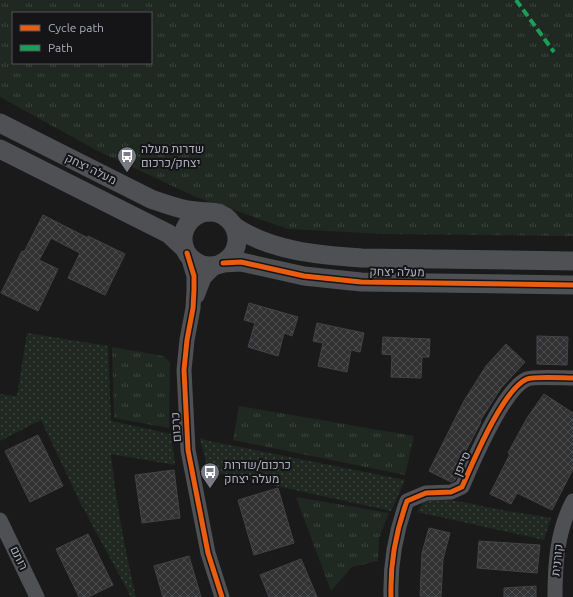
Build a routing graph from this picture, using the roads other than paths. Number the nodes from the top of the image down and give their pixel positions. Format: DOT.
graph roads {
  1 [pos="0,123"];
  2 [pos="0,149"];
  3 [pos="208,212"];
  4 [pos="234,226"];
  5 [pos="186,251"];
  6 [pos="573,261"];
  7 [pos="220,264"];
  8 [pos="573,285"];
  9 [pos="193,308"];
  10 [pos="573,378"];
  11 [pos="573,501"];
  12 [pos="0,520"];
  13 [pos="37,597"];
  14 [pos="222,597"];
  15 [pos="391,597"];
  16 [pos="555,597"];
  1 -- 3 [label="street, מעלה יצחק"];
  2 -- 5 [label="street, מעלה יצחק"];
  3 -- 4 [label="street"];
  3 -- 5 [label="street"];
  4 -- 6 [label="street, מעלה יצחק"];
  4 -- 7 [label="street"];
  5 -- 7 [label="street"];
  5 -- 9 [label="street, כרכום"];
  7 -- 8 [label="street, מעלה יצחק"];
  7 -- 9 [label="street, כרכום"];
  9 -- 14 [label="street, כרכום"];
  10 -- 15 [label="street, סייפן"];
  11 -- 16 [label="street, קורנית"];
  12 -- 13 [label="street, רותם"];
}
